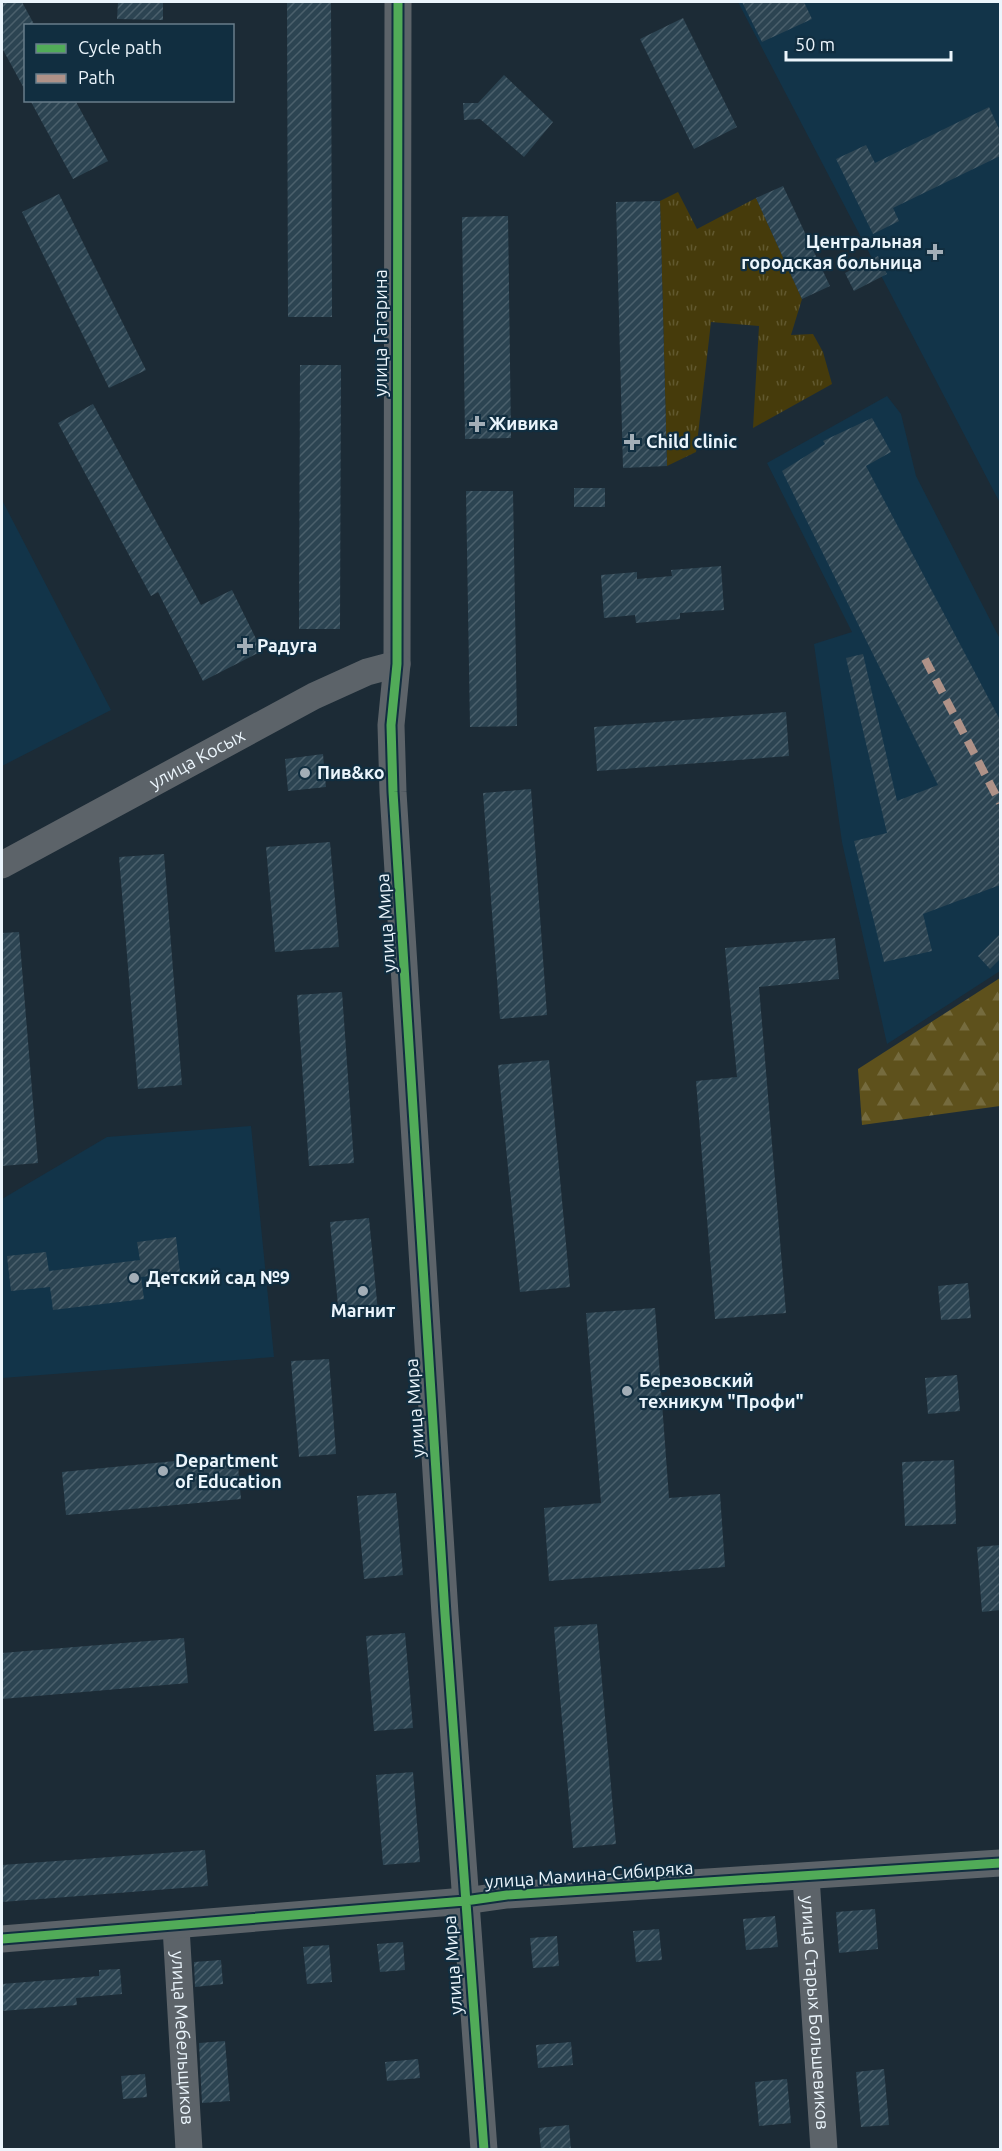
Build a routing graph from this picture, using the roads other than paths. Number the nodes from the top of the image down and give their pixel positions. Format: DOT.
graph roads {
  1 [pos="398,2"];
  2 [pos="397,664"];
  3 [pos="2,865"];
  4 [pos="1000,1863"];
  5 [pos="806,1877"];
  6 [pos="465,1901"];
  7 [pos="176,1926"];
  8 [pos="2,1939"];
  9 [pos="189,2150"];
  10 [pos="484,2150"];
  11 [pos="824,2150"];
  1 -- 2 [label="street, улица Гагарина"];
  2 -- 3 [label="street, улица Косых"];
  2 -- 6 [label="street, улица Мира"];
  4 -- 5 [label="street, улица Мамина-Сибиряка"];
  5 -- 6 [label="street, улица Мамина-Сибиряка"];
  5 -- 11 [label="street, улица Старых Большевиков"];
  6 -- 7 [label="street, улица Мамина-Сибиряка"];
  6 -- 10 [label="street, улица Мира"];
  7 -- 8 [label="street, улица Мамина-Сибиряка"];
  7 -- 9 [label="street, улица Мебельщиков"];
}
